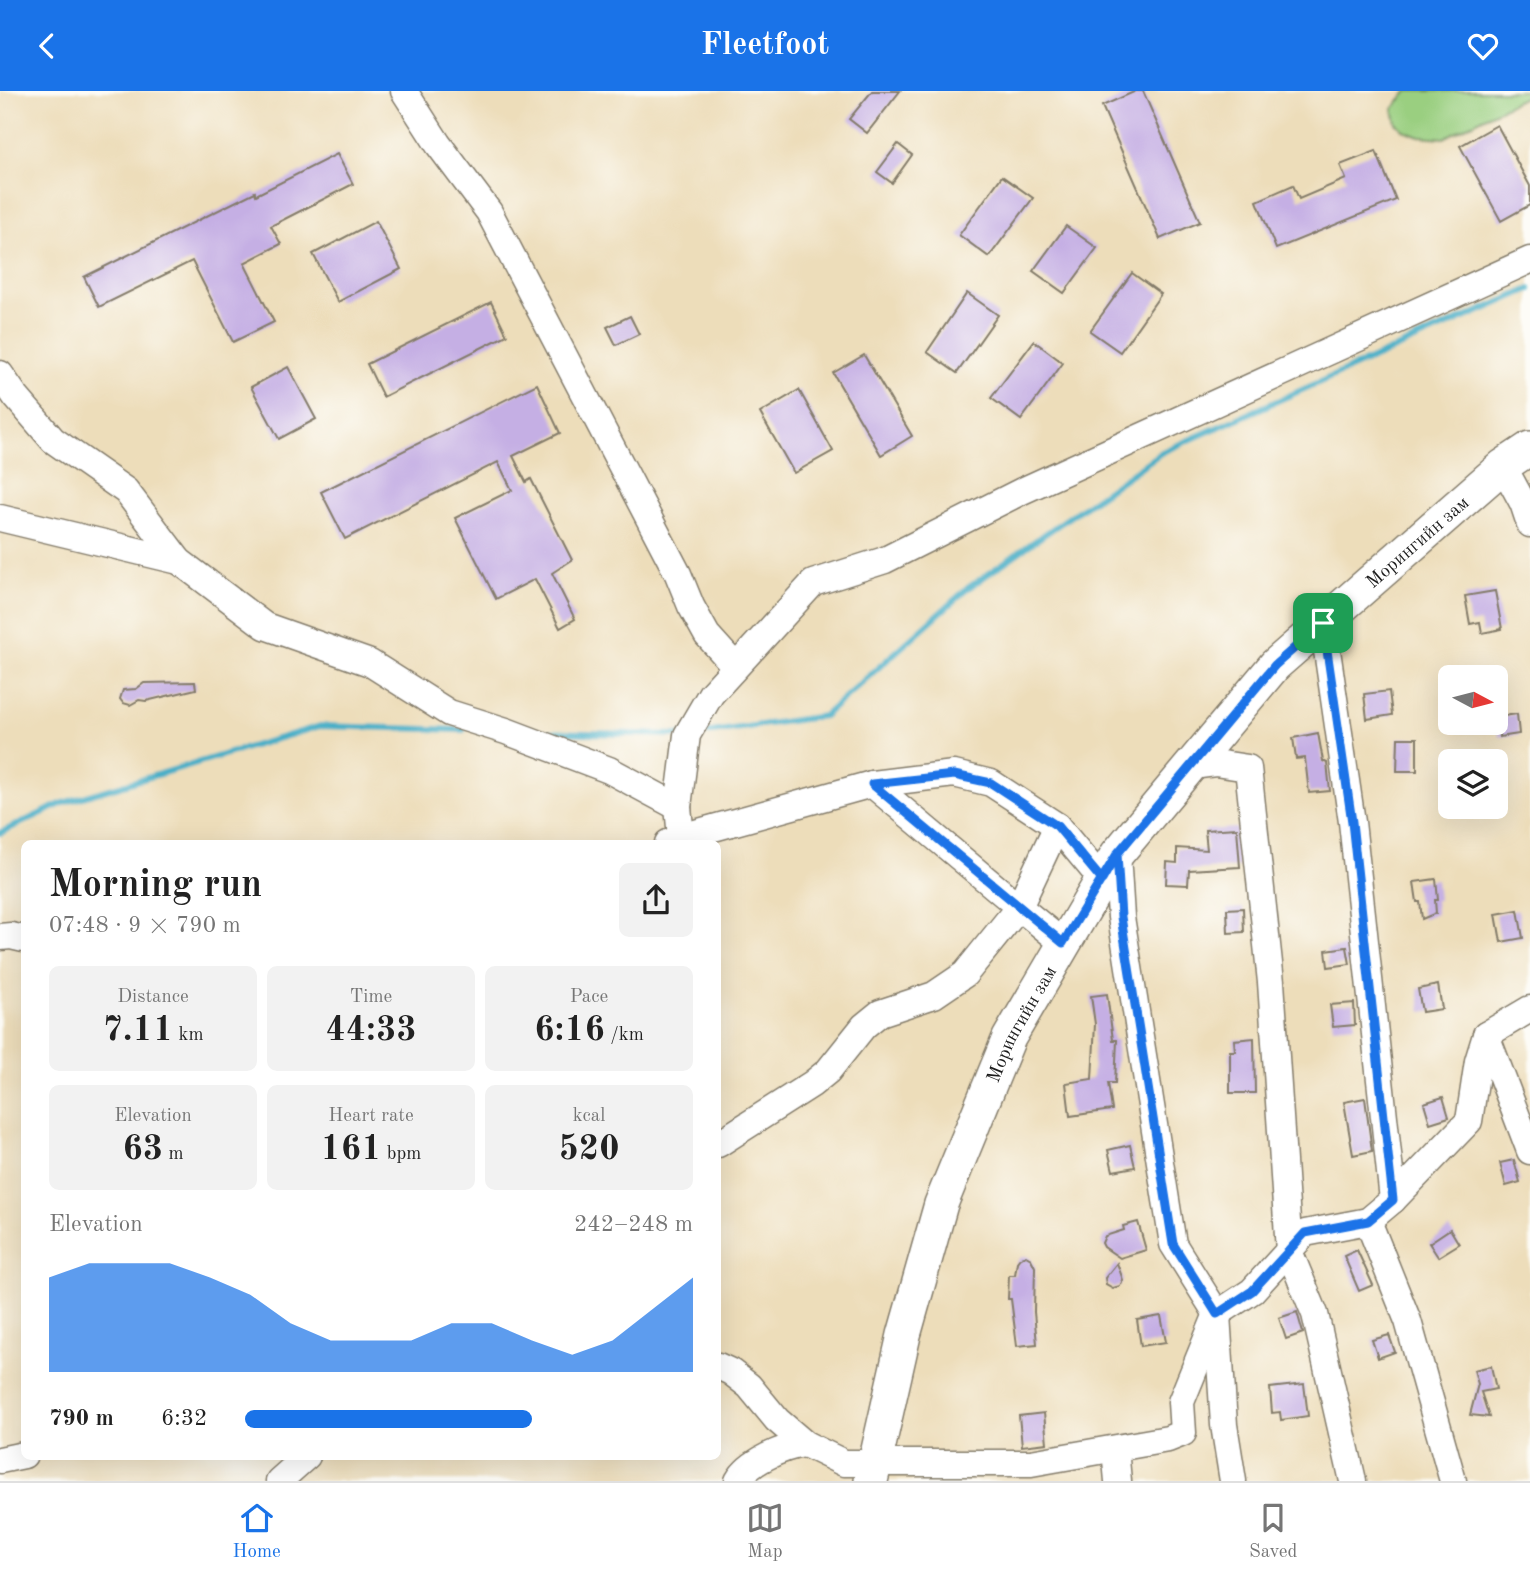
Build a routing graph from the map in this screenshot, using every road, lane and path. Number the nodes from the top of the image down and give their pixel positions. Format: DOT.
graph roads {
  1 [pos="404,91"];
  2 [pos="1530,260"];
  3 [pos="0,374"];
  4 [pos="1530,448"];
  5 [pos="1503,466"];
  6 [pos="0,518"];
  7 [pos="1530,524"];
  8 [pos="179,561"];
  9 [pos="1323,623"];
  10 [pos="735,666"];
  11 [pos="1192,766"];
  12 [pos="872,784"];
  13 [pos="678,807"];
  14 [pos="1057,826"];
  15 [pos="713,836"];
  16 [pos="674,840"];
  17 [pos="1110,867"];
  18 [pos="1019,907"];
  19 [pos="0,937"];
  20 [pos="21,938"];
  21 [pos="1063,943"];
  22 [pos="1530,1009"];
  23 [pos="1486,1035"];
  24 [pos="721,1142"];
  25 [pos="1530,1151"];
  26 [pos="1393,1200"];
  27 [pos="1368,1221"];
  28 [pos="1289,1251"];
  29 [pos="1217,1314"];
  30 [pos="721,1367"];
  31 [pos="805,1444"];
  32 [pos="1115,1449"];
  33 [pos="21,1456"];
  34 [pos="303,1460"];
  35 [pos="0,1461"];
  36 [pos="873,1472"];
  37 [pos="279,1481"];
  38 [pos="738,1481"];
  39 [pos="1118,1481"];
  40 [pos="1233,1481"];
  41 [pos="1353,1481"];
  42 [pos="1453,1481"];
  1 -- 10 [label="street"];
  2 -- 10 [label="street"];
  3 -- 8 [label="street"];
  4 -- 5 [label="main road, Морингийн зам"];
  5 -- 7 [label="street"];
  5 -- 9 [label="main road, Морингийн зам"];
  6 -- 8 [label="street"];
  8 -- 13 [label="street"];
  9 -- 11 [label="main road, Морингийн зам"];
  9 -- 26 [label="street"];
  10 -- 13 [label="street"];
  11 -- 17 [label="main road, Морингийн зам"];
  11 -- 28 [label="street"];
  12 -- 14 [label="street"];
  12 -- 15 [label="street"];
  12 -- 18 [label="street"];
  13 -- 16 [label="street"];
  14 -- 17 [label="street"];
  14 -- 18 [label="street"];
  15 -- 16 [label="street"];
  17 -- 21 [label="main road, Морингийн зам"];
  17 -- 29 [label="street"];
  18 -- 21 [label="street"];
  18 -- 24 [label="street"];
  19 -- 20 [label="street"];
  21 -- 36 [label="main road, Морингийн зам"];
  22 -- 23 [label="street"];
  23 -- 25 [label="street"];
  23 -- 26 [label="street"];
  26 -- 27 [label="street"];
  27 -- 28 [label="street"];
  27 -- 42 [label="street"];
  28 -- 29 [label="street"];
  28 -- 41 [label="street"];
  29 -- 32 [label="street"];
  29 -- 40 [label="street"];
  30 -- 31 [label="street"];
  31 -- 36 [label="street"];
  31 -- 38 [label="street"];
  32 -- 36 [label="street"];
  32 -- 39 [label="street"];
  33 -- 35 [label="street"];
  34 -- 37 [label="street"];
}
